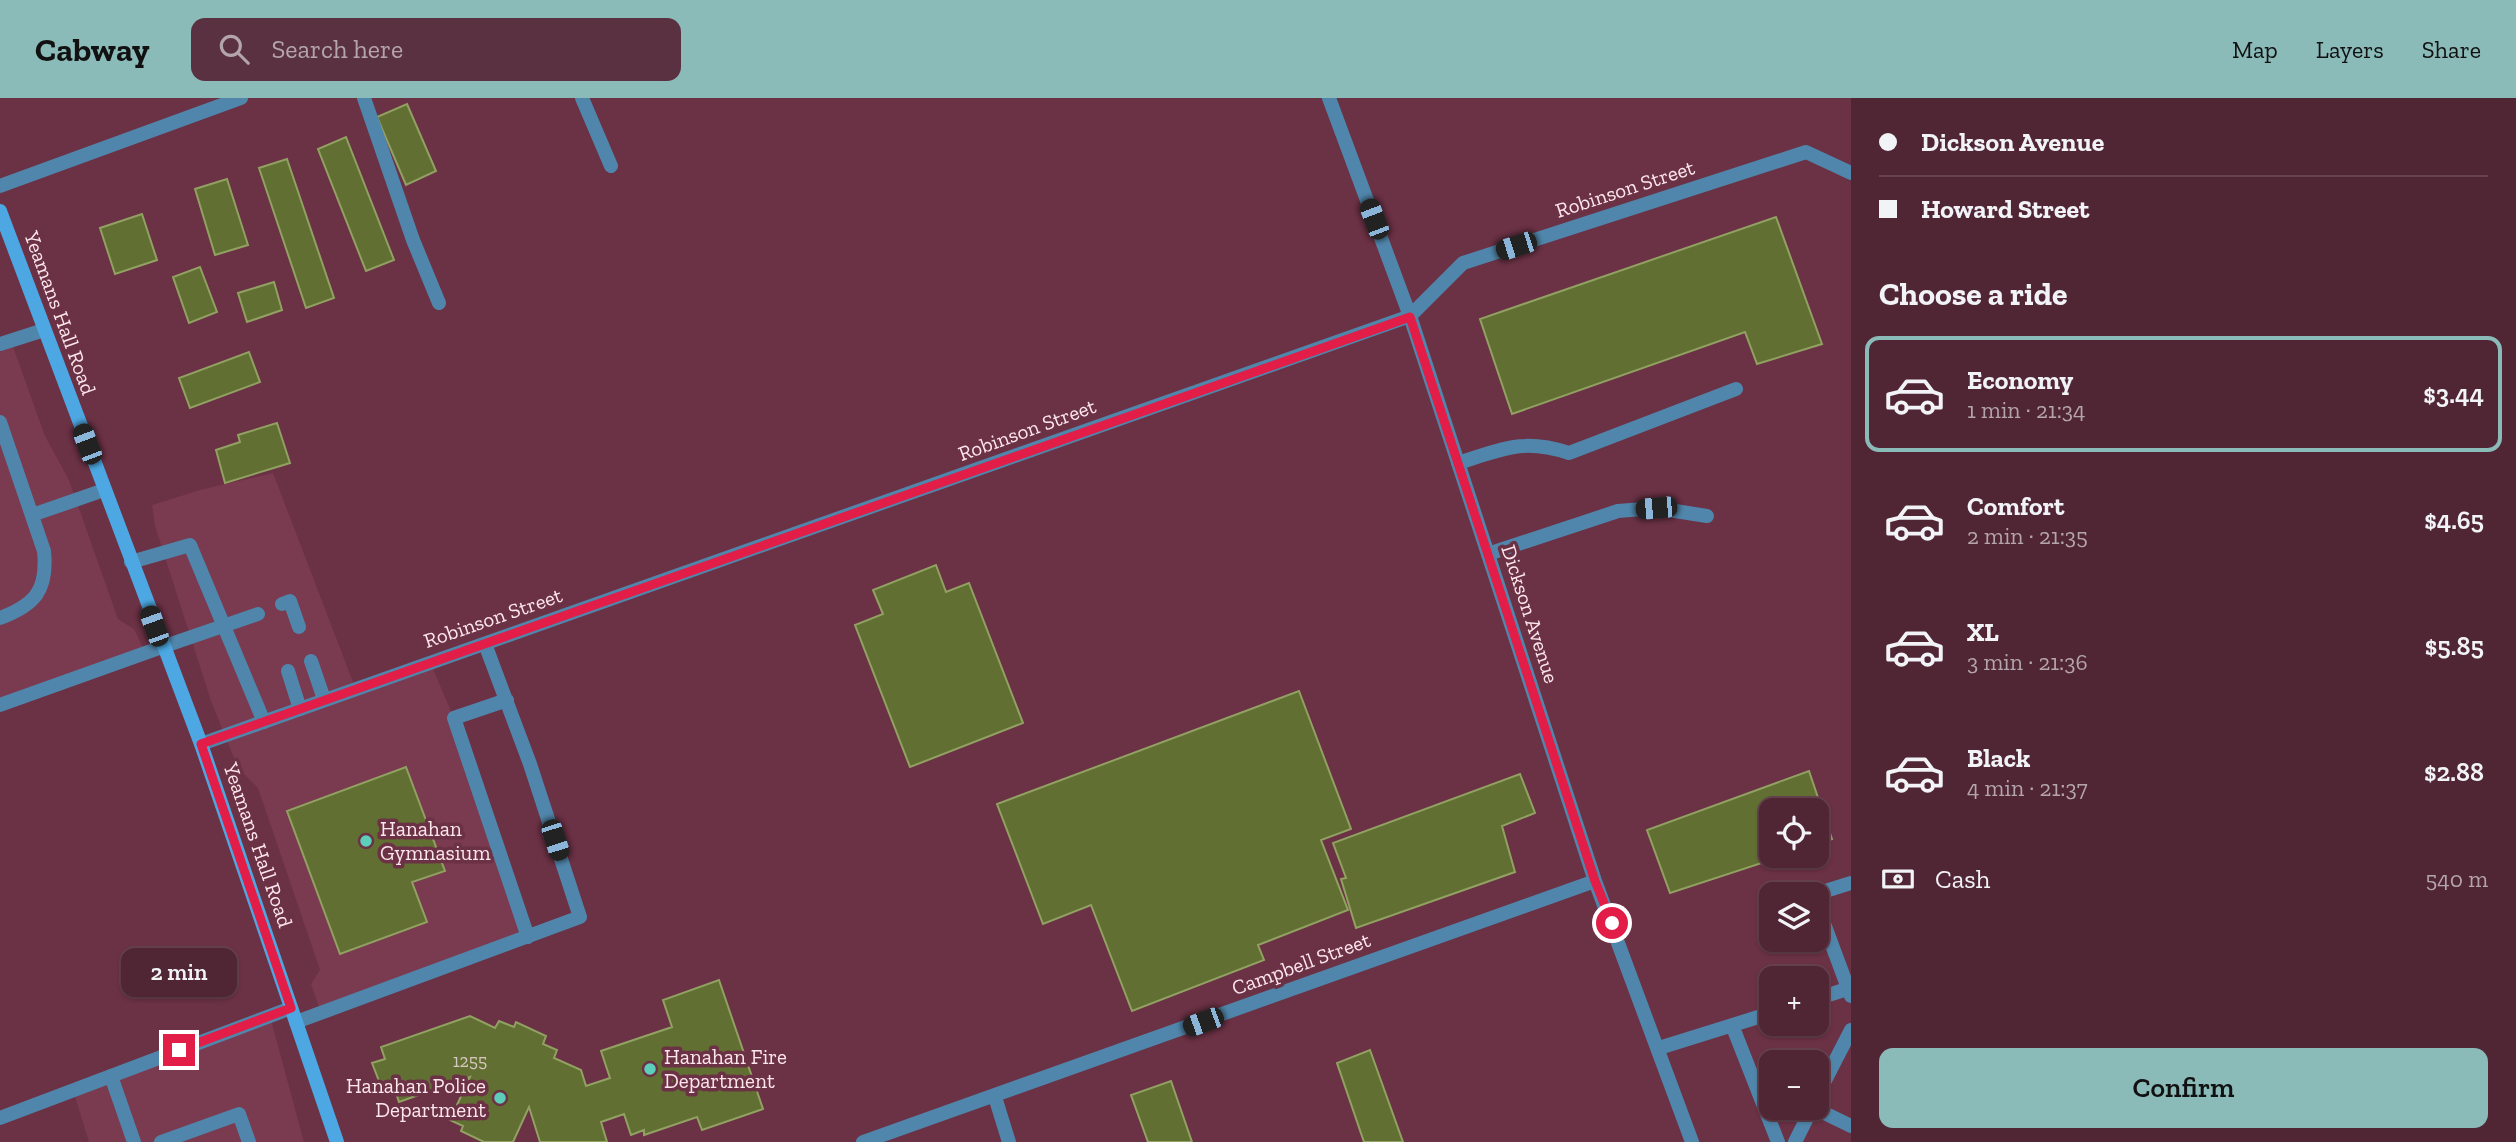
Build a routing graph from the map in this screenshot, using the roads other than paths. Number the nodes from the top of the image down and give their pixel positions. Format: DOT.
graph roads {
  1 [pos="241,98"];
  2 [pos="364,98"];
  3 [pos="582,98"];
  4 [pos="1329,98"];
  5 [pos="611,166"];
  6 [pos="1851,173"];
  7 [pos="0,186"];
  8 [pos="0,211"];
  9 [pos="439,303"];
  10 [pos="1410,317"];
  11 [pos="44,330"];
  12 [pos="0,344"];
  13 [pos="1736,389"];
  14 [pos="0,422"];
  15 [pos="1458,463"];
  16 [pos="104,490"];
  17 [pos="32,515"];
  18 [pos="1707,516"];
  19 [pos="1488,554"];
  20 [pos="131,562"];
  21 [pos="282,604"];
  22 [pos="258,614"];
  23 [pos="0,618"];
  24 [pos="223,625"];
  25 [pos="299,627"];
  26 [pos="485,644"];
  27 [pos="162,647"];
  28 [pos="311,661"];
  29 [pos="288,671"];
  30 [pos="324,699"];
  31 [pos="507,700"];
  32 [pos="0,705"];
  33 [pos="300,709"];
  34 [pos="264,722"];
  35 [pos="201,744"];
  36 [pos="1595,881"];
  37 [pos="1851,883"];
  38 [pos="1829,890"];
  39 [pos="1829,935"];
  40 [pos="528,937"];
  41 [pos="1850,989"];
  42 [pos="1829,995"];
  43 [pos="294,1015"];
  44 [pos="1759,1017"];
  45 [pos="1732,1025"];
  46 [pos="1851,1030"];
  47 [pos="1659,1048"];
  48 [pos="1829,1073"];
  49 [pos="111,1076"];
  50 [pos="995,1097"];
  51 [pos="1829,1116"];
  52 [pos="0,1118"];
  53 [pos="1807,1120"];
  54 [pos="1851,1126"];
  55 [pos="134,1142"];
  56 [pos="161,1142"];
  57 [pos="249,1142"];
  58 [pos="337,1142"];
  59 [pos="863,1142"];
  60 [pos="1009,1142"];
  61 [pos="1692,1142"];
  62 [pos="1778,1142"];
  63 [pos="1795,1142"];
  1 -- 7 [label="street"];
  2 -- 9 [label="street"];
  3 -- 5 [label="street"];
  4 -- 10 [label="street, Dickson Avenue"];
  6 -- 10 [label="street, Robinson Street"];
  8 -- 11 [label="street, Yeamans Hall Road"];
  10 -- 15 [label="street, Dickson Avenue"];
  10 -- 26 [label="street, Robinson Street"];
  11 -- 12 [label="street"];
  11 -- 16 [label="street, Yeamans Hall Road"];
  13 -- 15 [label="street"];
  14 -- 17 [label="street"];
  15 -- 19 [label="street, Dickson Avenue"];
  16 -- 17 [label="street"];
  16 -- 20 [label="street, Yeamans Hall Road"];
  17 -- 23 [label="street"];
  18 -- 19 [label="street"];
  19 -- 36 [label="street, Dickson Avenue"];
  20 -- 24 [label="street"];
  20 -- 27 [label="street, Yeamans Hall Road"];
  21 -- 25 [label="street"];
  22 -- 24 [label="street"];
  24 -- 27 [label="street"];
  24 -- 34 [label="street"];
  26 -- 30 [label="street, Robinson Street"];
  26 -- 31 [label="street"];
  27 -- 32 [label="street"];
  27 -- 35 [label="street, Yeamans Hall Road"];
  28 -- 30 [label="street"];
  29 -- 33 [label="street"];
  30 -- 33 [label="street, Robinson Street"];
  31 -- 40 [label="street"];
  31 -- 40 [label="street"];
  33 -- 34 [label="street, Robinson Street"];
  34 -- 35 [label="street, Robinson Street"];
  35 -- 43 [label="street, Yeamans Hall Road"];
  36 -- 47 [label="street, Dickson Avenue"];
  36 -- 50 [label="street, Campbell Street"];
  37 -- 38 [label="street"];
  39 -- 41 [label="street"];
  40 -- 43 [label="street"];
  41 -- 42 [label="street"];
  43 -- 49 [label="street"];
  43 -- 58 [label="street, Yeamans Hall Road"];
  44 -- 45 [label="street"];
  45 -- 47 [label="street"];
  45 -- 62 [label="street"];
  46 -- 48 [label="street"];
  47 -- 61 [label="street, Dickson Avenue"];
  49 -- 52 [label="street"];
  49 -- 55 [label="street"];
  50 -- 59 [label="street, Campbell Street"];
  50 -- 60 [label="street"];
  51 -- 54 [label="street"];
  53 -- 63 [label="street"];
  56 -- 57 [label="street"];
}
